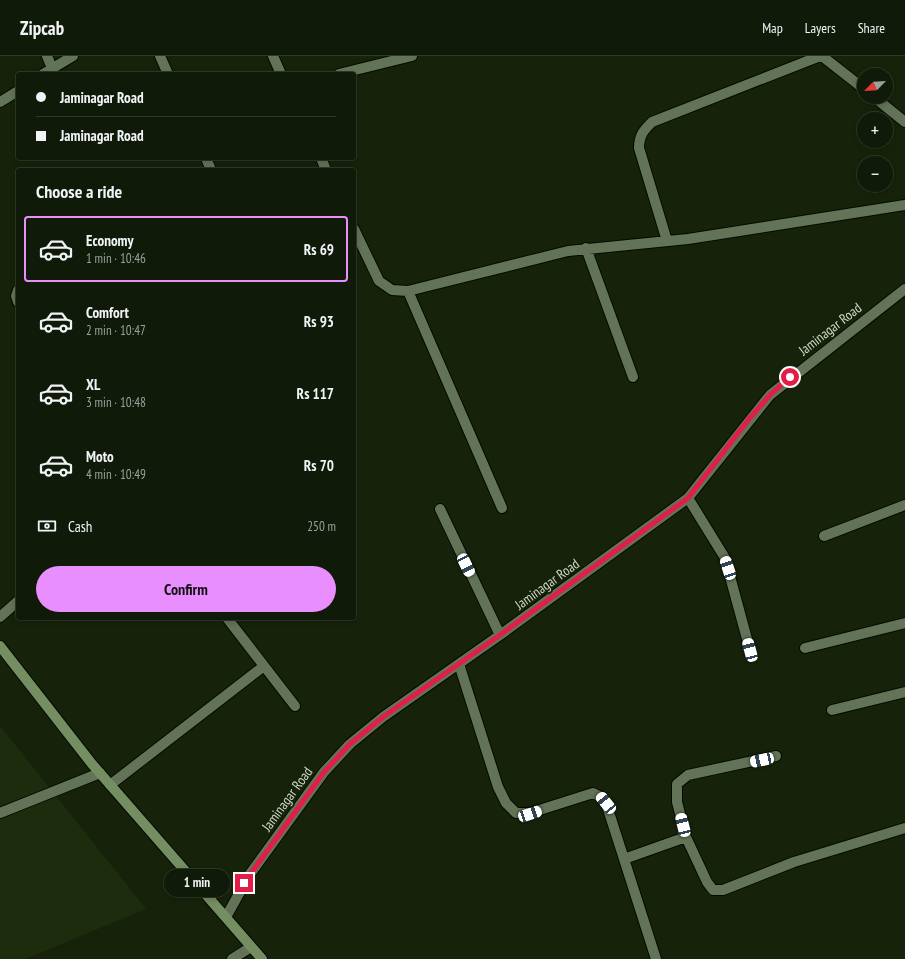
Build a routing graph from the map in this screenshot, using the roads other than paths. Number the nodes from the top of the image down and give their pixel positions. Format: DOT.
graph roads {
  1 [pos="47,56"];
  2 [pos="73,56"];
  3 [pos="160,56"];
  4 [pos="272,56"];
  5 [pos="412,56"];
  6 [pos="821,56"];
  7 [pos="48,71"];
  8 [pos="167,72"];
  9 [pos="280,72"];
  10 [pos="347,72"];
  11 [pos="857,84"];
  12 [pos="16,92"];
  13 [pos="0,102"];
  14 [pos="883,104"];
  15 [pos="905,122"];
  16 [pos="905,205"];
  17 [pos="356,233"];
  18 [pos="667,241"];
  19 [pos="586,248"];
  20 [pos="905,289"];
  21 [pos="408,291"];
  22 [pos="633,377"];
  23 [pos="688,498"];
  24 [pos="905,505"];
  25 [pos="502,508"];
  26 [pos="440,509"];
  27 [pos="824,536"];
  28 [pos="16,603"];
  29 [pos="0,617"];
  30 [pos="229,620"];
  31 [pos="905,622"];
  32 [pos="500,635"];
  33 [pos="0,646"];
  34 [pos="806,648"];
  35 [pos="750,650"];
  36 [pos="459,664"];
  37 [pos="264,666"];
  38 [pos="905,692"];
  39 [pos="295,706"];
  40 [pos="832,710"];
  41 [pos="776,756"];
  42 [pos="100,773"];
  43 [pos="110,785"];
  44 [pos="0,813"];
  45 [pos="905,828"];
  46 [pos="686,837"];
  47 [pos="624,859"];
  48 [pos="226,917"];
  49 [pos="251,947"];
  50 [pos="232,959"];
  51 [pos="262,959"];
  52 [pos="656,959"];
  1 -- 7 [label="street"];
  2 -- 7 [label="street"];
  3 -- 8 [label="street"];
  4 -- 9 [label="street"];
  5 -- 10 [label="street"];
  6 -- 11 [label="street"];
  6 -- 18 [label="street"];
  12 -- 13 [label="street"];
  14 -- 15 [label="street"];
  16 -- 18 [label="street"];
  17 -- 21 [label="street"];
  18 -- 19 [label="street"];
  19 -- 21 [label="street"];
  19 -- 22 [label="street"];
  20 -- 23 [label="street, Jaminagar Road"];
  21 -- 25 [label="street"];
  23 -- 32 [label="street, Jaminagar Road"];
  23 -- 35 [label="street"];
  24 -- 27 [label="street"];
  26 -- 32 [label="street"];
  28 -- 29 [label="street"];
  30 -- 37 [label="street"];
  31 -- 34 [label="street"];
  32 -- 36 [label="street, Jaminagar Road"];
  33 -- 42 [label="street"];
  36 -- 47 [label="street"];
  36 -- 48 [label="street, Jaminagar Road"];
  37 -- 39 [label="street"];
  37 -- 43 [label="street"];
  38 -- 40 [label="street"];
  41 -- 46 [label="street"];
  42 -- 43 [label="street"];
  42 -- 44 [label="street"];
  43 -- 48 [label="street"];
  45 -- 46 [label="street"];
  46 -- 47 [label="street"];
  47 -- 52 [label="street"];
  48 -- 49 [label="street"];
  49 -- 50 [label="street"];
  49 -- 51 [label="street"];
}
